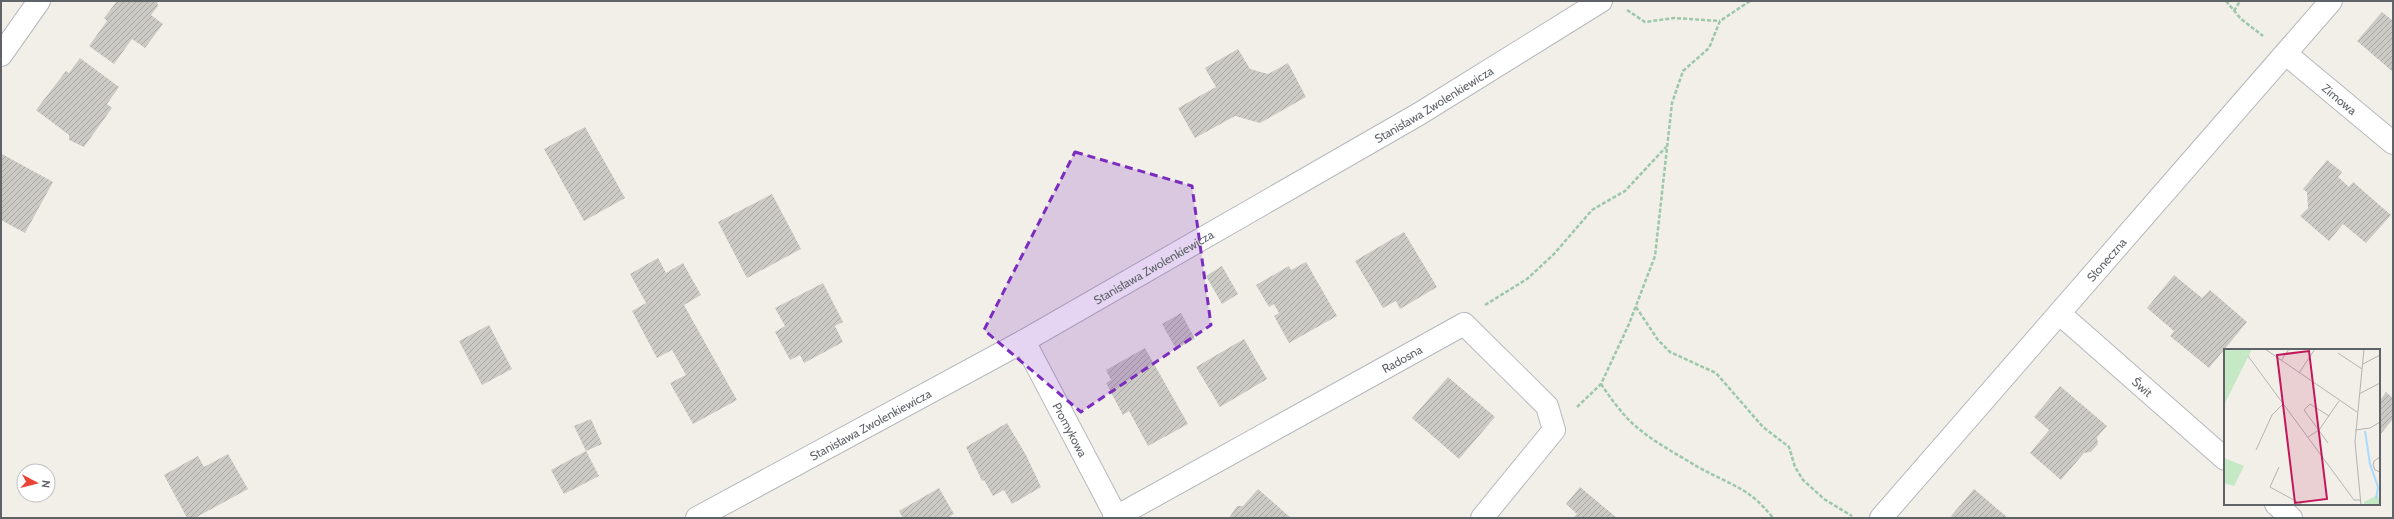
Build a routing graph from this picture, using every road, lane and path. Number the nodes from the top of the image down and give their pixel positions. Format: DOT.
graph roads {
  1 [pos="39,1"];
  2 [pos="1750,1"];
  3 [pos="2226,1"];
  4 [pos="2240,1"];
  5 [pos="2331,1"];
  6 [pos="1596,2"];
  7 [pos="2234,11"];
  8 [pos="1720,21"];
  9 [pos="1,54"];
  10 [pos="2286,54"];
  11 [pos="2393,143"];
  12 [pos="1667,147"];
  13 [pos="1636,306"];
  14 [pos="2060,314"];
  15 [pos="1464,324"];
  16 [pos="1024,341"];
  17 [pos="1601,384"];
  18 [pos="1554,430"];
  19 [pos="2224,458"];
  20 [pos="2277,505"];
  21 [pos="697,518"];
  22 [pos="1115,518"];
  23 [pos="1482,518"];
  24 [pos="1773,518"];
  25 [pos="1855,518"];
  26 [pos="1881,518"];
  27 [pos="2291,518"];
  1 -- 9 [label="street"];
  2 -- 8 [label="path"];
  3 -- 7 [label="path"];
  4 -- 7 [label="path"];
  5 -- 10 [label="street, Słoneczna"];
  6 -- 8 [label="path"];
  6 -- 16 [label="street, Stanisława Zwolenkiewicza"];
  7 -- 10 [label="path"];
  8 -- 12 [label="path"];
  10 -- 11 [label="street, Zimowa"];
  10 -- 14 [label="street, Słoneczna"];
  12 -- 13 [label="path"];
  12 -- 15 [label="path"];
  13 -- 17 [label="path"];
  13 -- 25 [label="path"];
  14 -- 19 [label="street, Świt"];
  14 -- 26 [label="street, Słoneczna"];
  15 -- 18 [label="street"];
  15 -- 22 [label="street, Radosna"];
  16 -- 21 [label="street, Stanisława Zwolenkiewicza"];
  16 -- 22 [label="street, Promykowa"];
  17 -- 18 [label="path"];
  17 -- 24 [label="path"];
  18 -- 23 [label="street"];
  20 -- 27 [label="street"];
}
